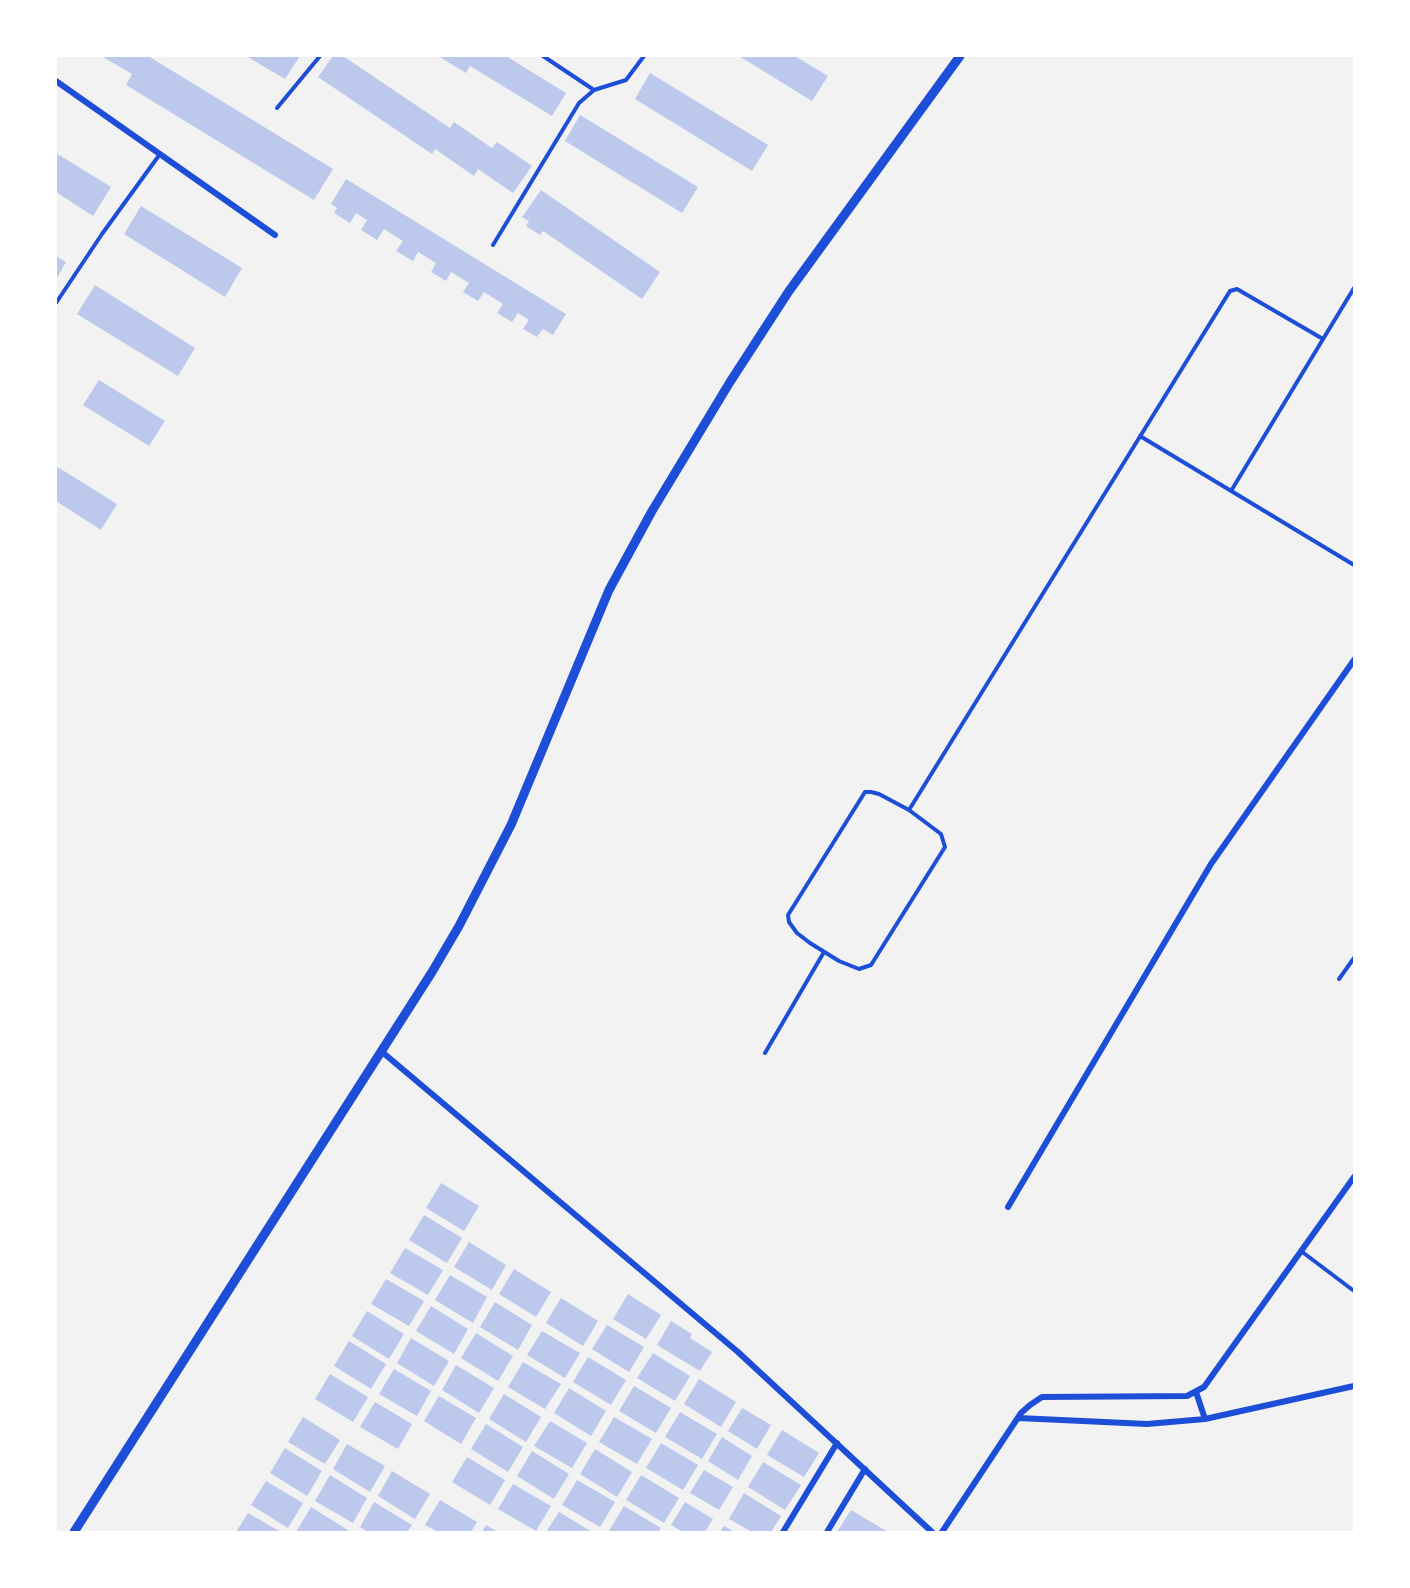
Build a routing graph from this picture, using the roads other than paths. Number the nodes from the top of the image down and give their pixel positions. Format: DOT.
graph roads {
  1 [pos="320,56"];
  2 [pos="543,56"];
  3 [pos="644,56"];
  4 [pos="960,56"];
  5 [pos="56,81"];
  6 [pos="594,90"];
  7 [pos="277,108"];
  8 [pos="160,154"];
  9 [pos="275,235"];
  10 [pos="493,244"];
  11 [pos="1354,288"];
  12 [pos="56,303"];
  13 [pos="1323,339"];
  14 [pos="1140,436"];
  15 [pos="1231,491"];
  16 [pos="1354,565"];
  17 [pos="1354,660"];
  18 [pos="909,810"];
  19 [pos="824,952"];
  20 [pos="1354,958"];
  21 [pos="1339,979"];
  22 [pos="381,1051"];
  23 [pos="765,1053"];
  24 [pos="1354,1178"];
  25 [pos="1008,1207"];
  26 [pos="1301,1251"];
  27 [pos="1354,1290"];
  28 [pos="1354,1386"];
  29 [pos="1196,1392"];
  30 [pos="1018,1418"];
  31 [pos="1205,1419"];
  32 [pos="837,1443"];
  33 [pos="865,1469"];
  34 [pos="74,1533"];
  35 [pos="783,1533"];
  36 [pos="827,1533"];
  37 [pos="932,1533"];
  38 [pos="942,1533"];
  1 -- 7 [label="lane"];
  2 -- 6 [label="lane"];
  3 -- 6 [label="lane"];
  4 -- 22 [label="street"];
  5 -- 8 [label="street"];
  6 -- 10 [label="lane"];
  8 -- 9 [label="street"];
  8 -- 12 [label="lane"];
  11 -- 13 [label="lane"];
  13 -- 14 [label="lane"];
  13 -- 15 [label="lane"];
  14 -- 15 [label="lane"];
  14 -- 18 [label="lane"];
  15 -- 16 [label="lane"];
  17 -- 25 [label="street"];
  18 -- 19 [label="lane"];
  18 -- 19 [label="lane"];
  19 -- 23 [label="lane"];
  20 -- 21 [label="lane"];
  22 -- 32 [label="street"];
  22 -- 34 [label="street"];
  24 -- 26 [label="street"];
  26 -- 27 [label="lane"];
  26 -- 29 [label="street"];
  28 -- 31 [label="street"];
  29 -- 30 [label="street"];
  29 -- 31 [label="street"];
  30 -- 31 [label="street"];
  30 -- 38 [label="street"];
  32 -- 33 [label="street"];
  32 -- 35 [label="street"];
  33 -- 36 [label="street"];
  33 -- 37 [label="street"];
}
